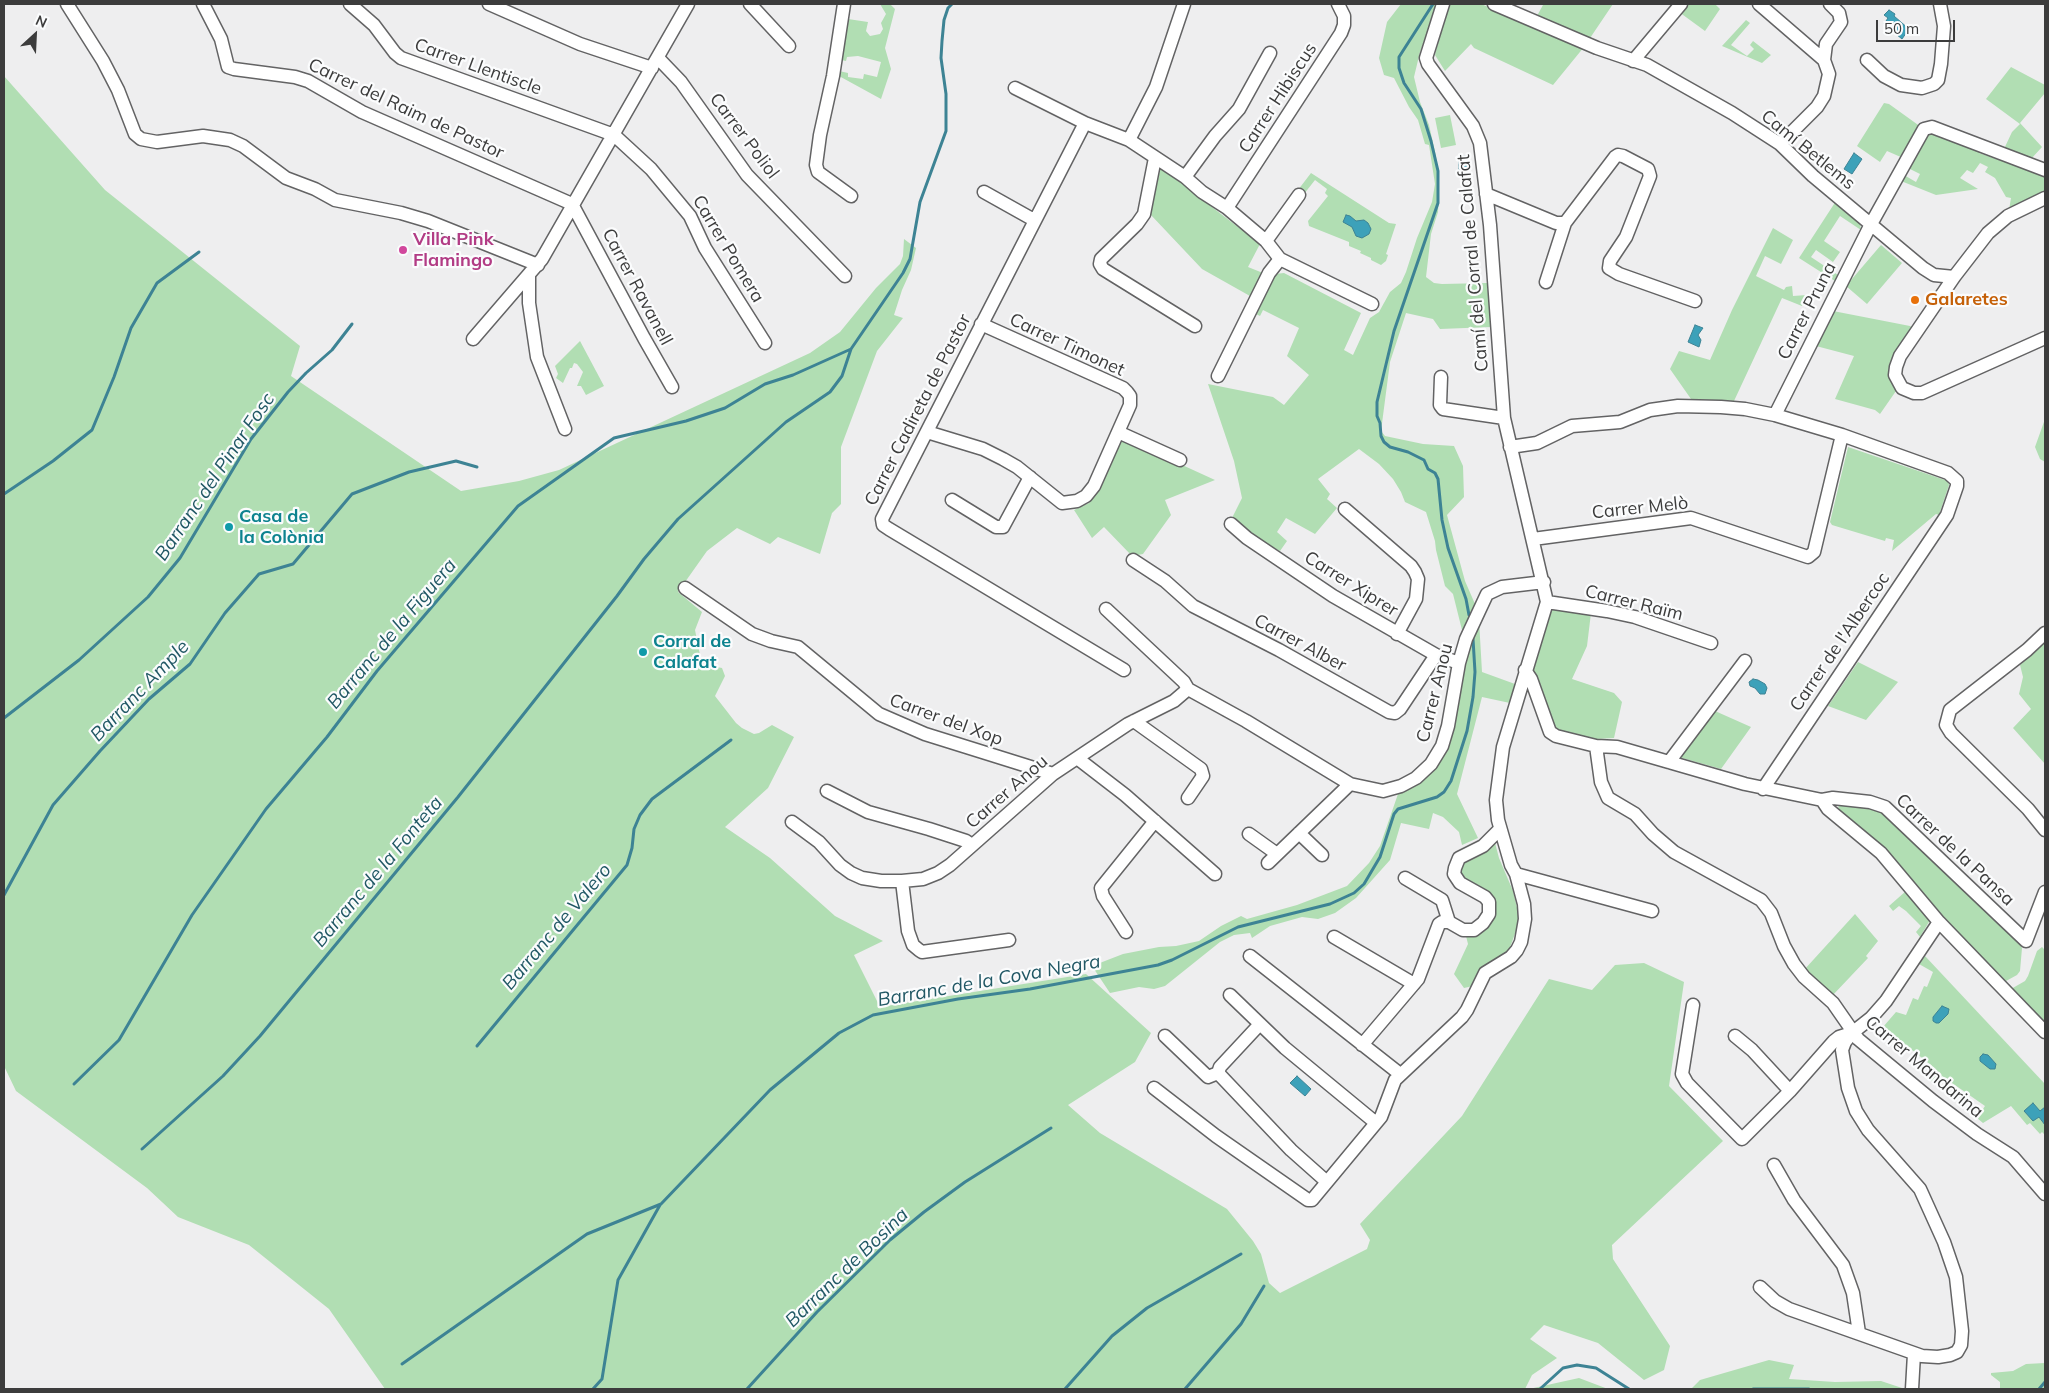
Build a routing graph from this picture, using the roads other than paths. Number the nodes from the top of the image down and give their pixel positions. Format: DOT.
graph roads {
  1 [pos="67,4"];
  2 [pos="203,4"];
  3 [pos="350,4"];
  4 [pos="490,4"];
  5 [pos="688,4"];
  6 [pos="750,4"];
  7 [pos="844,4"];
  8 [pos="1184,4"];
  9 [pos="1338,4"];
  10 [pos="1443,4"];
  11 [pos="1494,4"];
  12 [pos="1681,4"];
  13 [pos="1759,4"];
  14 [pos="1830,4"];
  15 [pos="1940,4"];
  16 [pos="789,46"];
  17 [pos="1270,53"];
  18 [pos="1824,60"];
  19 [pos="1867,60"];
  20 [pos="1633,61"];
  21 [pos="655,63"];
  22 [pos="1015,88"];
  23 [pos="1085,123"];
  24 [pos="614,135"];
  25 [pos="1129,140"];
  26 [pos="1780,144"];
  27 [pos="1155,158"];
  28 [pos="2045,170"];
  29 [pos="1185,177"];
  30 [pos="984,192"];
  31 [pos="1486,194"];
  32 [pos="1299,195"];
  33 [pos="851,196"];
  34 [pos="2045,198"];
  35 [pos="572,204"];
  36 [pos="1227,208"];
  37 [pos="1034,220"];
  38 [pos="1565,223"];
  39 [pos="1871,224"];
  40 [pos="1266,241"];
  41 [pos="1280,260"];
  42 [pos="538,265"];
  43 [pos="1923,268"];
  44 [pos="529,276"];
  45 [pos="845,276"];
  46 [pos="1954,277"];
  47 [pos="1546,282"];
  48 [pos="1940,297"];
  49 [pos="1695,301"];
  50 [pos="1372,304"];
  51 [pos="980,324"];
  52 [pos="1195,326"];
  53 [pos="2045,338"];
  54 [pos="473,339"];
  55 [pos="766,343"];
  56 [pos="1218,376"];
  57 [pos="1441,377"];
  58 [pos="672,387"];
  59 [pos="1775,415"];
  60 [pos="1504,418"];
  61 [pos="565,429"];
  62 [pos="927,432"];
  63 [pos="1118,432"];
  64 [pos="1842,435"];
  65 [pos="1510,447"];
  66 [pos="1180,460"];
  67 [pos="1030,478"];
  68 [pos="952,500"];
  69 [pos="1345,509"];
  70 [pos="1231,524"];
  71 [pos="1533,539"];
  72 [pos="1133,560"];
  73 [pos="1544,582"];
  74 [pos="685,588"];
  75 [pos="1547,602"];
  76 [pos="1106,609"];
  77 [pos="2045,633"];
  78 [pos="1397,634"];
  79 [pos="1711,643"];
  80 [pos="1436,655"];
  81 [pos="1745,661"];
  82 [pos="1459,663"];
  83 [pos="1124,670"];
  84 [pos="1525,670"];
  85 [pos="1188,689"];
  86 [pos="1134,721"];
  87 [pos="1596,746"];
  88 [pos="1077,758"];
  89 [pos="1669,762"];
  90 [pos="1053,774"];
  91 [pos="1350,784"];
  92 [pos="1763,789"];
  93 [pos="827,791"];
  94 [pos="1188,798"];
  95 [pos="1822,800"];
  96 [pos="1155,821"];
  97 [pos="792,822"];
  98 [pos="1500,829"];
  99 [pos="2045,830"];
  100 [pos="1299,833"];
  101 [pos="1249,834"];
  102 [pos="972,845"];
  103 [pos="1277,854"];
  104 [pos="1322,855"];
  105 [pos="1268,863"];
  106 [pos="1215,874"];
  107 [pos="1516,874"];
  108 [pos="1405,878"];
  109 [pos="902,881"];
  110 [pos="2045,892"];
  111 [pos="1652,911"];
  112 [pos="1449,922"];
  113 [pos="1939,922"];
  114 [pos="1126,932"];
  115 [pos="1334,937"];
  116 [pos="1010,940"];
  117 [pos="1250,956"];
  118 [pos="1414,984"];
  119 [pos="1230,994"];
  120 [pos="1693,1005"];
  121 [pos="1260,1024"];
  122 [pos="2045,1032"];
  123 [pos="1852,1033"];
  124 [pos="1165,1036"];
  125 [pos="1735,1036"];
  126 [pos="1362,1045"];
  127 [pos="1218,1074"];
  128 [pos="1400,1074"];
  129 [pos="1154,1088"];
  130 [pos="1790,1091"];
  131 [pos="1376,1123"];
  132 [pos="1774,1165"];
  133 [pos="1327,1182"];
  134 [pos="2045,1194"];
  135 [pos="1760,1287"];
  136 [pos="1860,1334"];
  137 [pos="1914,1354"];
  138 [pos="1912,1389"];
  1 -- 42 [label="street"];
  2 -- 35 [label="street, Carrer del Raim de Pastor"];
  3 -- 24 [label="street, Carrer Llentiscle"];
  4 -- 21 [label="street"];
  5 -- 21 [label="street"];
  6 -- 16 [label="street"];
  7 -- 33 [label="street"];
  8 -- 25 [label="street"];
  9 -- 36 [label="street, Carrer Hibiscus"];
  10 -- 31 [label="street, Camí del Corral de Calafat"];
  11 -- 20 [label="street, Camí Betlems"];
  12 -- 20 [label="street"];
  13 -- 18 [label="street"];
  14 -- 18 [label="street"];
  15 -- 19 [label="street"];
  17 -- 29 [label="street"];
  18 -- 26 [label="street"];
  20 -- 26 [label="street, Camí Betlems"];
  21 -- 24 [label="street"];
  21 -- 45 [label="street, Carrer Poliol"];
  22 -- 23 [label="street"];
  23 -- 25 [label="street"];
  23 -- 37 [label="street, Carrer Cadireta de Pastor"];
  24 -- 35 [label="street"];
  24 -- 55 [label="street, Carrer Pomera"];
  25 -- 27 [label="street"];
  26 -- 39 [label="street, Camí Betlems"];
  27 -- 29 [label="street"];
  27 -- 52 [label="street"];
  28 -- 39 [label="street, Carrer Pruna"];
  29 -- 36 [label="street"];
  30 -- 37 [label="street"];
  31 -- 38 [label="street"];
  31 -- 60 [label="street, Camí del Corral de Calafat"];
  32 -- 40 [label="street"];
  34 -- 46 [label="street"];
  35 -- 42 [label="street"];
  35 -- 58 [label="street, Carrer Ravanell"];
  36 -- 40 [label="street"];
  37 -- 51 [label="street, Carrer Cadireta de Pastor"];
  38 -- 47 [label="street"];
  38 -- 49 [label="street"];
  39 -- 43 [label="street, Camí Betlems"];
  39 -- 59 [label="street, Carrer Pruna"];
  40 -- 41 [label="street"];
  41 -- 50 [label="street"];
  41 -- 56 [label="street"];
  42 -- 44 [label="street"];
  43 -- 46 [label="street, Camí Betlems"];
  43 -- 48 [label="street, Camí Betlems"];
  44 -- 54 [label="street"];
  44 -- 61 [label="street"];
  46 -- 48 [label="street"];
  48 -- 53 [label="street"];
  51 -- 62 [label="street, Carrer Cadireta de Pastor"];
  51 -- 63 [label="street, Carrer Timonet"];
  57 -- 60 [label="street"];
  59 -- 64 [label="street"];
  59 -- 65 [label="street"];
  60 -- 65 [label="street, Camí del Corral de Calafat"];
  62 -- 67 [label="street, Carrer Timonet"];
  62 -- 83 [label="street, Carrer Cadireta de Pastor"];
  63 -- 66 [label="street"];
  63 -- 67 [label="street, Carrer Timonet"];
  64 -- 71 [label="street, Carrer Melò"];
  64 -- 92 [label="street, Carrer de l'Albercoc"];
  65 -- 71 [label="street, Camí del Corral de Calafat"];
  67 -- 68 [label="street"];
  69 -- 78 [label="street"];
  70 -- 78 [label="street, Carrer Xiprer"];
  71 -- 73 [label="street, Camí del Corral de Calafat"];
  72 -- 80 [label="street, Carrer Alber"];
  73 -- 75 [label="street, Camí del Corral de Calafat"];
  73 -- 82 [label="street, Carrer Anou"];
  74 -- 90 [label="street, Carrer del Xop"];
  75 -- 79 [label="street, Carrer Raïm"];
  75 -- 84 [label="street, Camí del Corral de Calafat"];
  76 -- 85 [label="street, Carrer Anou"];
  77 -- 99 [label="street"];
  78 -- 80 [label="street, Carrer Xiprer"];
  80 -- 82 [label="street, Carrer Xiprer"];
  81 -- 89 [label="street"];
  82 -- 91 [label="street, Carrer Anou"];
  84 -- 87 [label="street"];
  84 -- 98 [label="street, Camí del Corral de Calafat"];
  85 -- 86 [label="street, Carrer Anou"];
  85 -- 91 [label="street, Carrer Anou"];
  86 -- 88 [label="street, Carrer Anou"];
  86 -- 94 [label="street"];
  87 -- 89 [label="street, Carrer de la Pansa"];
  87 -- 123 [label="street, Carrer Mandarina"];
  88 -- 90 [label="street, Carrer Anou"];
  88 -- 96 [label="street"];
  89 -- 92 [label="street, Carrer de la Pansa"];
  90 -- 102 [label="street, Carrer Anou"];
  91 -- 100 [label="street"];
  92 -- 95 [label="street, Carrer de la Pansa"];
  93 -- 102 [label="street"];
  95 -- 110 [label="street, Carrer de la Pansa"];
  95 -- 113 [label="street"];
  96 -- 106 [label="street"];
  96 -- 114 [label="street"];
  97 -- 109 [label="street, Carrer Anou"];
  98 -- 107 [label="street, Camí del Corral de Calafat"];
  98 -- 112 [label="street"];
  100 -- 103 [label="street"];
  100 -- 104 [label="street"];
  101 -- 103 [label="street"];
  102 -- 109 [label="street, Carrer Anou"];
  103 -- 105 [label="street"];
  107 -- 111 [label="street"];
  107 -- 128 [label="street, Camí del Corral de Calafat"];
  108 -- 112 [label="street"];
  109 -- 116 [label="street"];
  112 -- 118 [label="street"];
  113 -- 122 [label="street"];
  113 -- 123 [label="street"];
  115 -- 118 [label="street"];
  117 -- 126 [label="street"];
  118 -- 126 [label="street"];
  119 -- 121 [label="street"];
  120 -- 130 [label="street"];
  121 -- 127 [label="street"];
  121 -- 131 [label="street"];
  123 -- 130 [label="street"];
  123 -- 134 [label="street, Carrer Mandarina"];
  123 -- 137 [label="street"];
  124 -- 127 [label="street"];
  125 -- 130 [label="street"];
  126 -- 128 [label="street"];
  127 -- 133 [label="street"];
  128 -- 131 [label="street, Camí del Corral de Calafat"];
  129 -- 133 [label="street, Camí del Corral de Calafat"];
  131 -- 133 [label="street, Camí del Corral de Calafat"];
  132 -- 136 [label="street"];
  135 -- 136 [label="street"];
  136 -- 137 [label="street"];
  137 -- 138 [label="street"];
}
